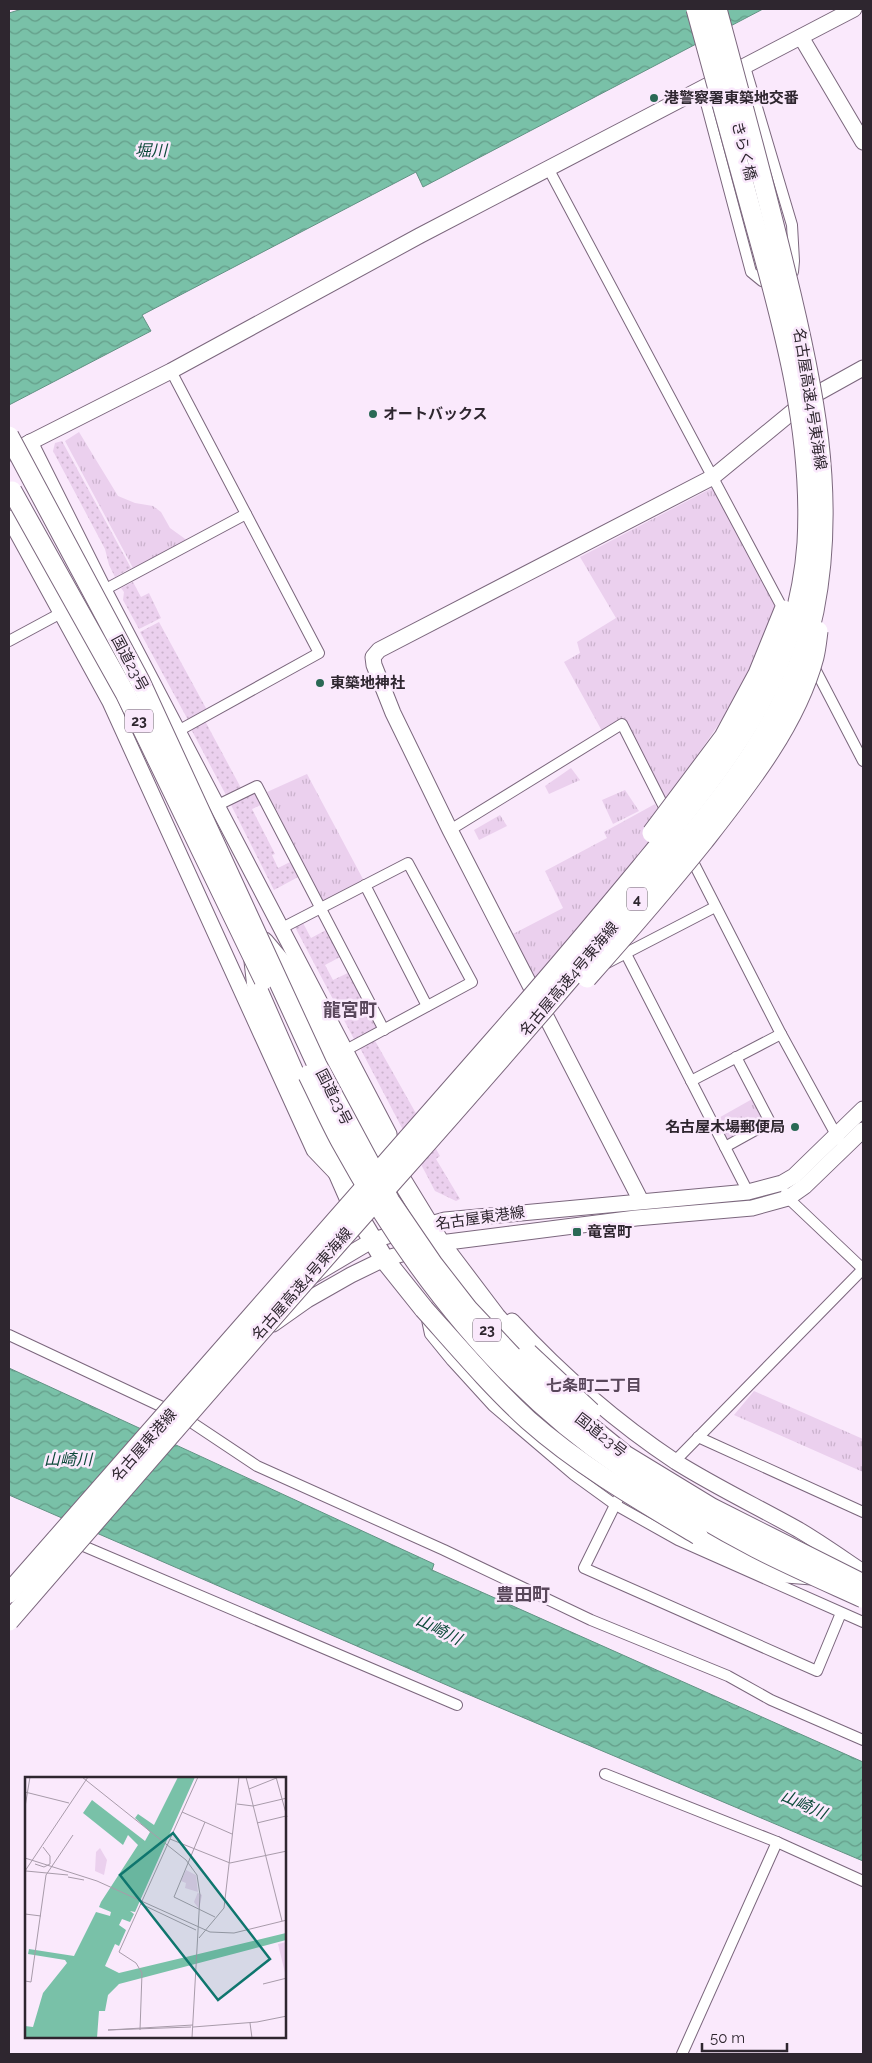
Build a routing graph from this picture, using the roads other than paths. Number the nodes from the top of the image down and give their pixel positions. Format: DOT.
graph roads {
  1 [pos="696,9"];
  2 [pos="708,9"];
  3 [pos="717,9"];
  4 [pos="854,9"];
  5 [pos="801,37"];
  6 [pos="745,67"];
  7 [pos="702,88"];
  8 [pos="863,142"];
  9 [pos="548,168"];
  10 [pos="780,280"];
  11 [pos="863,368"];
  12 [pos="171,371"];
  13 [pos="806,400"];
  14 [pos="9,436"];
  15 [pos="30,442"];
  16 [pos="9,453"];
  17 [pos="713,477"];
  18 [pos="9,484"];
  19 [pos="815,490"];
  20 [pos="246,514"];
  21 [pos="9,518"];
  22 [pos="102,586"];
  23 [pos="59,610"];
  24 [pos="9,641"];
  25 [pos="178,731"];
  26 [pos="863,761"];
  27 [pos="218,805"];
  28 [pos="450,830"];
  29 [pos="366,885"];
  30 [pos="715,907"];
  31 [pos="321,908"];
  32 [pos="282,928"];
  33 [pos="258,936"];
  34 [pos="626,954"];
  35 [pos="254,957"];
  36 [pos="564,960"];
  37 [pos="538,998"];
  38 [pos="427,1006"];
  39 [pos="384,1030"];
  40 [pos="781,1034"];
  41 [pos="346,1050"];
  42 [pos="736,1057"];
  43 [pos="486,1077"];
  44 [pos="691,1081"];
  45 [pos="863,1109"];
  46 [pos="863,1130"];
  47 [pos="841,1142"];
  48 [pos="725,1147"];
  49 [pos="392,1166"];
  50 [pos="339,1177"];
  51 [pos="782,1183"];
  52 [pos="748,1192"];
  53 [pos="788,1198"];
  54 [pos="641,1201"];
  55 [pos="428,1225"];
  56 [pos="373,1240"];
  57 [pos="440,1243"];
  58 [pos="384,1259"];
  59 [pos="863,1269"];
  60 [pos="475,1289"];
  61 [pos="424,1309"];
  62 [pos="9,1335"];
  63 [pos="174,1417"];
  64 [pos="698,1437"];
  65 [pos="659,1449"];
  66 [pos="675,1461"];
  67 [pos="614,1504"];
  68 [pos="863,1512"];
  69 [pos="73,1535"];
  70 [pos="813,1575"];
  71 [pos="858,1577"];
  72 [pos="9,1593"];
  73 [pos="863,1598"];
  74 [pos="9,1599"];
  75 [pos="9,1612"];
  76 [pos="841,1613"];
  77 [pos="9,1621"];
  78 [pos="863,1622"];
  79 [pos="457,1705"];
  80 [pos="863,1740"];
  81 [pos="605,1774"];
  82 [pos="777,1842"];
  83 [pos="863,1881"];
  84 [pos="682,2054"];
  1 -- 36 [label="highway, 名古屋高速4号東海線 / 4, bridge"];
  2 -- 10 [label="street, きらく橋, bridge"];
  3 -- 43 [label="highway, 名古屋高速4号東海線 / 4, bridge"];
  4 -- 5 [label="street"];
  5 -- 6 [label="street"];
  5 -- 8 [label="street"];
  6 -- 7 [label="street"];
  6 -- 10 [label="street"];
  7 -- 9 [label="street"];
  7 -- 10 [label="street"];
  9 -- 12 [label="street"];
  9 -- 17 [label="street"];
  10 -- 13 [label="street, きらく橋"];
  11 -- 13 [label="street"];
  12 -- 15 [label="street"];
  12 -- 20 [label="street"];
  13 -- 17 [label="street"];
  13 -- 19 [label="highway"];
  14 -- 33 [label="highway, 国道23号 / 23, bridge"];
  15 -- 16 [label="street"];
  15 -- 22 [label="street"];
  17 -- 26 [label="street"];
  17 -- 28 [label="street"];
  18 -- 35 [label="highway, 国道23号 / 23, bridge"];
  19 -- 36 [label="highway, bridge"];
  19 -- 43 [label="highway, bridge"];
  20 -- 22 [label="street"];
  20 -- 25 [label="street"];
  21 -- 23 [label="street"];
  22 -- 23 [label="street"];
  22 -- 25 [label="street"];
  23 -- 24 [label="street"];
  23 -- 50 [label="street"];
  25 -- 27 [label="street"];
  27 -- 31 [label="street"];
  27 -- 32 [label="street"];
  28 -- 30 [label="street"];
  28 -- 37 [label="street"];
  29 -- 31 [label="street"];
  29 -- 38 [label="street"];
  29 -- 38 [label="street"];
  30 -- 34 [label="street"];
  30 -- 40 [label="street"];
  31 -- 32 [label="street"];
  31 -- 39 [label="street"];
  32 -- 41 [label="street"];
  33 -- 49 [label="highway"];
  33 -- 71 [label="highway, 国道23号 / 23, bridge"];
  34 -- 37 [label="street"];
  34 -- 44 [label="street"];
  35 -- 50 [label="highway"];
  35 -- 70 [label="highway, 国道23号 / 23, bridge"];
  36 -- 72 [label="highway, 名古屋高速4号東海線 / 4, bridge"];
  37 -- 54 [label="street"];
  38 -- 39 [label="street"];
  39 -- 41 [label="street"];
  40 -- 42 [label="street"];
  40 -- 47 [label="street"];
  41 -- 49 [label="street"];
  42 -- 44 [label="street"];
  42 -- 48 [label="street"];
  43 -- 77 [label="highway, 名古屋高速4号東海線 / 4, bridge"];
  44 -- 48 [label="street"];
  45 -- 47 [label="street, 名古屋東港線"];
  46 -- 47 [label="street, 名古屋東港線"];
  47 -- 51 [label="street, 名古屋東港線"];
  47 -- 53 [label="street, 名古屋東港線"];
  48 -- 52 [label="street"];
  49 -- 55 [label="highway"];
  50 -- 56 [label="highway"];
  51 -- 52 [label="street, 名古屋東港線"];
  51 -- 53 [label="street"];
  52 -- 54 [label="street, 名古屋東港線"];
  53 -- 57 [label="street, 名古屋東港線"];
  53 -- 59 [label="street"];
  54 -- 55 [label="street, 名古屋東港線"];
  55 -- 56 [label="street, 名古屋東港線"];
  55 -- 57 [label="highway"];
  56 -- 58 [label="highway"];
  56 -- 63 [label="street, 名古屋東港線"];
  57 -- 58 [label="street, 名古屋東港線"];
  57 -- 60 [label="highway"];
  58 -- 61 [label="highway"];
  58 -- 63 [label="street, 名古屋東港線"];
  59 -- 64 [label="street"];
  60 -- 65 [label="street"];
  60 -- 71 [label="highway, bridge"];
  61 -- 67 [label="street"];
  61 -- 70 [label="highway, bridge"];
  62 -- 63 [label="street"];
  63 -- 69 [label="street, 名古屋東港線"];
  63 -- 80 [label="street"];
  64 -- 66 [label="street"];
  64 -- 68 [label="street"];
  65 -- 66 [label="street"];
  65 -- 67 [label="street"];
  66 -- 71 [label="street"];
  67 -- 76 [label="street"];
  67 -- 76 [label="street"];
  69 -- 74 [label="street, 名古屋東港線"];
  69 -- 75 [label="street, 名古屋東港線"];
  69 -- 79 [label="street"];
  70 -- 73 [label="highway, 国道23号 / 23, bridge"];
  76 -- 78 [label="street"];
  81 -- 82 [label="street"];
  82 -- 83 [label="street"];
  82 -- 84 [label="street"];
}
